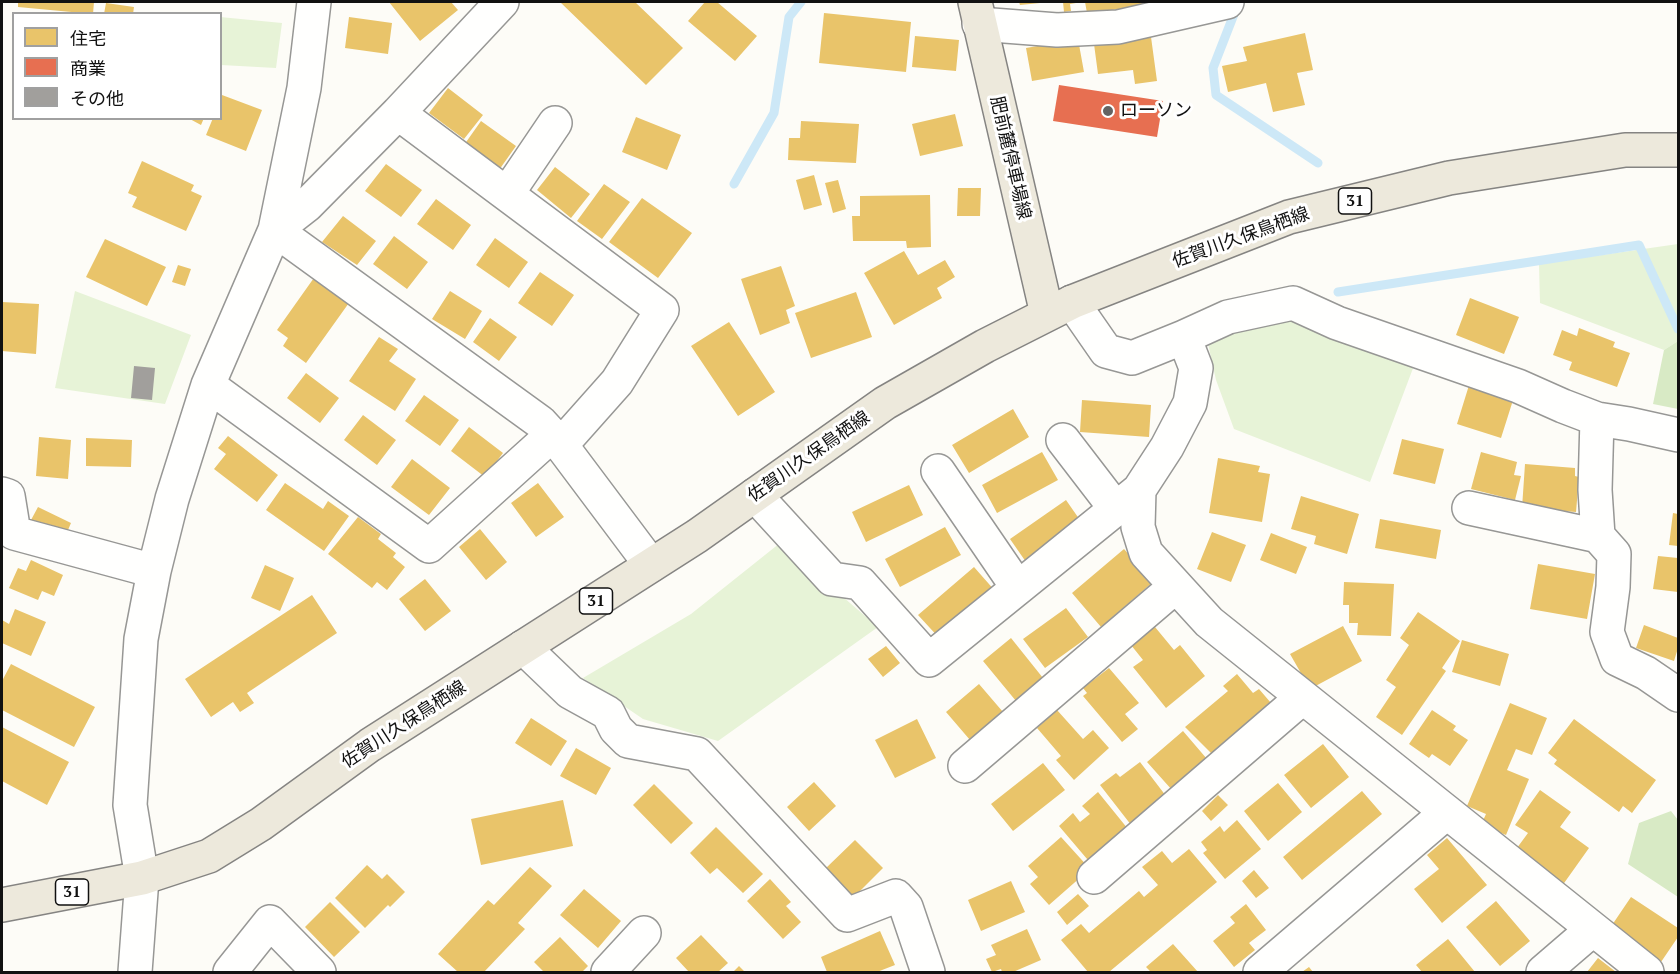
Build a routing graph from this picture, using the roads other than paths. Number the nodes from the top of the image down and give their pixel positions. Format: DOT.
graph roads {
  1 [pos="314,2"];
  2 [pos="502,2"];
  3 [pos="1227,2"];
  4 [pos="977,13"];
  5 [pos="398,113"];
  6 [pos="555,123"];
  7 [pos="1678,150"];
  8 [pos="507,194"];
  9 [pos="274,230"];
  10 [pos="1059,308"];
  11 [pos="1184,337"];
  12 [pos="208,385"];
  13 [pos="1597,419"];
  14 [pos="1678,435"];
  15 [pos="557,440"];
  16 [pos="1063,440"];
  17 [pos="938,471"];
  18 [pos="2,494"];
  19 [pos="756,495"];
  20 [pos="1127,500"];
  21 [pos="1469,508"];
  22 [pos="1598,536"];
  23 [pos="651,565"];
  24 [pos="154,571"];
  25 [pos="1176,586"];
  26 [pos="1018,588"];
  27 [pos="523,647"];
  28 [pos="1678,695"];
  29 [pos="1303,698"];
  30 [pos="965,766"];
  31 [pos="1446,813"];
  32 [pos="1094,877"];
  33 [pos="142,878"];
  34 [pos="2,905"];
  35 [pos="1593,929"];
  36 [pos="644,933"];
  37 [pos="135,972"];
  38 [pos="230,972"];
  39 [pos="319,972"];
  40 [pos="608,972"];
  41 [pos="928,972"];
  42 [pos="1260,972"];
  43 [pos="1543,972"];
  44 [pos="1647,972"];
  1 -- 9 [label="street"];
  2 -- 5 [label="street"];
  3 -- 4 [label="street"];
  4 -- 10 [label="main road, 肥前麓停車場線"];
  5 -- 8 [label="street"];
  5 -- 9 [label="street"];
  6 -- 8 [label="street"];
  7 -- 10 [label="main road, 佐賀川久保鳥栖線 / 31"];
  8 -- 15 [label="street"];
  9 -- 12 [label="street"];
  9 -- 15 [label="street"];
  10 -- 11 [label="street"];
  10 -- 19 [label="main road, 佐賀川久保鳥栖線 / 31"];
  11 -- 13 [label="street"];
  11 -- 20 [label="street"];
  12 -- 15 [label="street"];
  12 -- 24 [label="street"];
  13 -- 14 [label="street"];
  13 -- 22 [label="street"];
  15 -- 23 [label="street"];
  16 -- 20 [label="street"];
  17 -- 26 [label="street"];
  18 -- 24 [label="street"];
  19 -- 23 [label="main road, 佐賀川久保鳥栖線 / 31"];
  19 -- 26 [label="street"];
  20 -- 25 [label="street"];
  20 -- 26 [label="street"];
  21 -- 22 [label="street"];
  22 -- 28 [label="street"];
  23 -- 27 [label="main road, 佐賀川久保鳥栖線 / 31"];
  24 -- 33 [label="street"];
  25 -- 29 [label="street"];
  25 -- 30 [label="street"];
  27 -- 33 [label="main road, 佐賀川久保鳥栖線 / 31"];
  27 -- 41 [label="street"];
  29 -- 31 [label="street"];
  29 -- 32 [label="street"];
  31 -- 35 [label="street"];
  31 -- 42 [label="street"];
  33 -- 34 [label="main road, 佐賀川久保鳥栖線 / 31"];
  33 -- 37 [label="street"];
  35 -- 43 [label="street"];
  35 -- 44 [label="street"];
  36 -- 40 [label="street"];
  38 -- 39 [label="street"];
}
